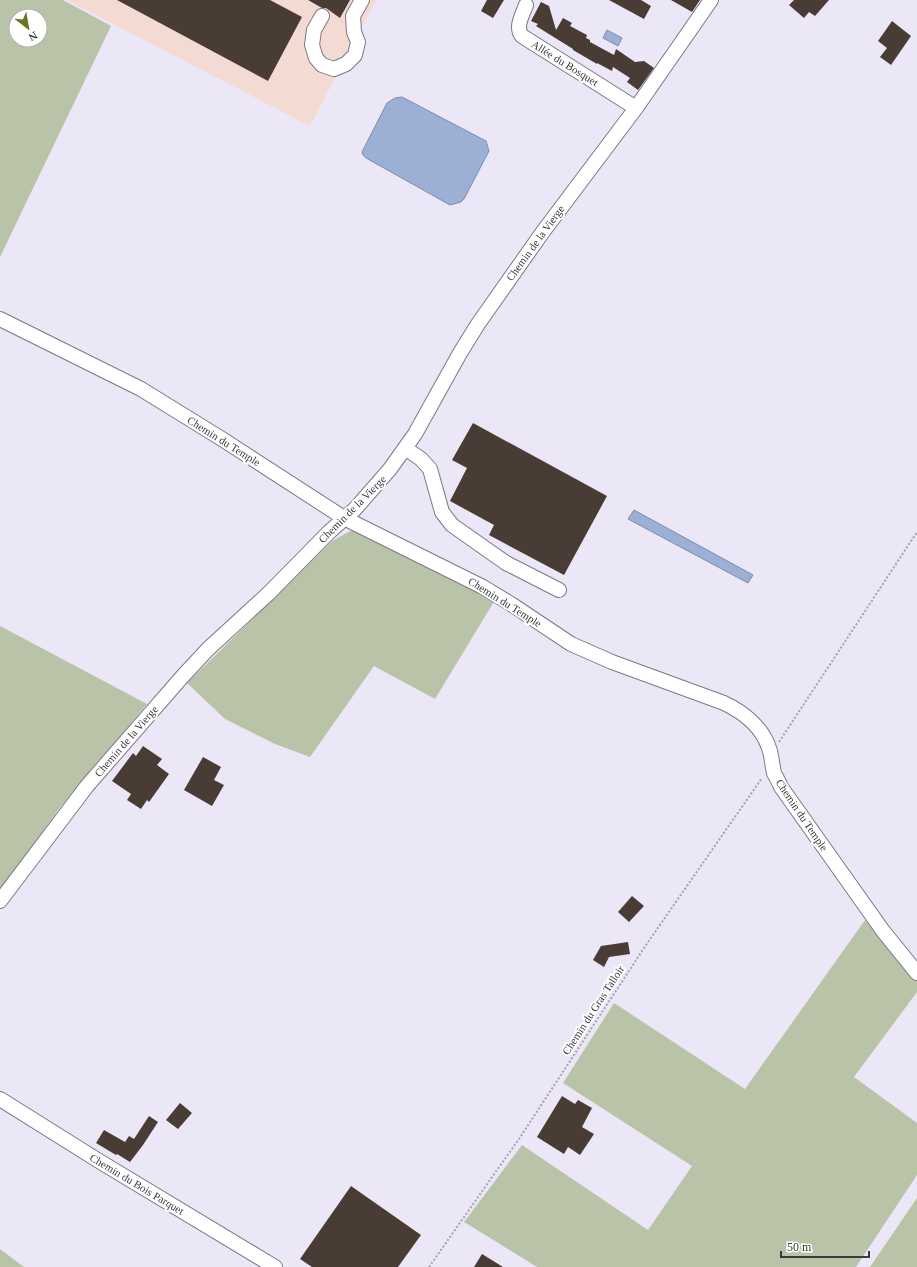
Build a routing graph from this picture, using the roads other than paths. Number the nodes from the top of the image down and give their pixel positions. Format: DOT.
graph roads {
  1 [pos="362,0"];
  2 [pos="711,0"];
  3 [pos="526,5"];
  4 [pos="322,16"];
  5 [pos="636,108"];
  6 [pos="0,319"];
  7 [pos="405,448"];
  8 [pos="344,518"];
  9 [pos="559,590"];
  10 [pos="0,901"];
  11 [pos="917,973"];
  12 [pos="0,1099"];
  13 [pos="275,1267"];
  1 -- 4 [label="street"];
  2 -- 5 [label="street, Chemin de la Vierge"];
  3 -- 5 [label="street, Allée du Bosquet"];
  5 -- 7 [label="street, Chemin de la Vierge"];
  6 -- 8 [label="street, Chemin du Temple"];
  7 -- 8 [label="street, Chemin de la Vierge"];
  7 -- 9 [label="street"];
  8 -- 10 [label="street, Chemin de la Vierge"];
  8 -- 11 [label="street, Chemin du Temple"];
  12 -- 13 [label="street, Chemin du Bois Parquet"];
}
